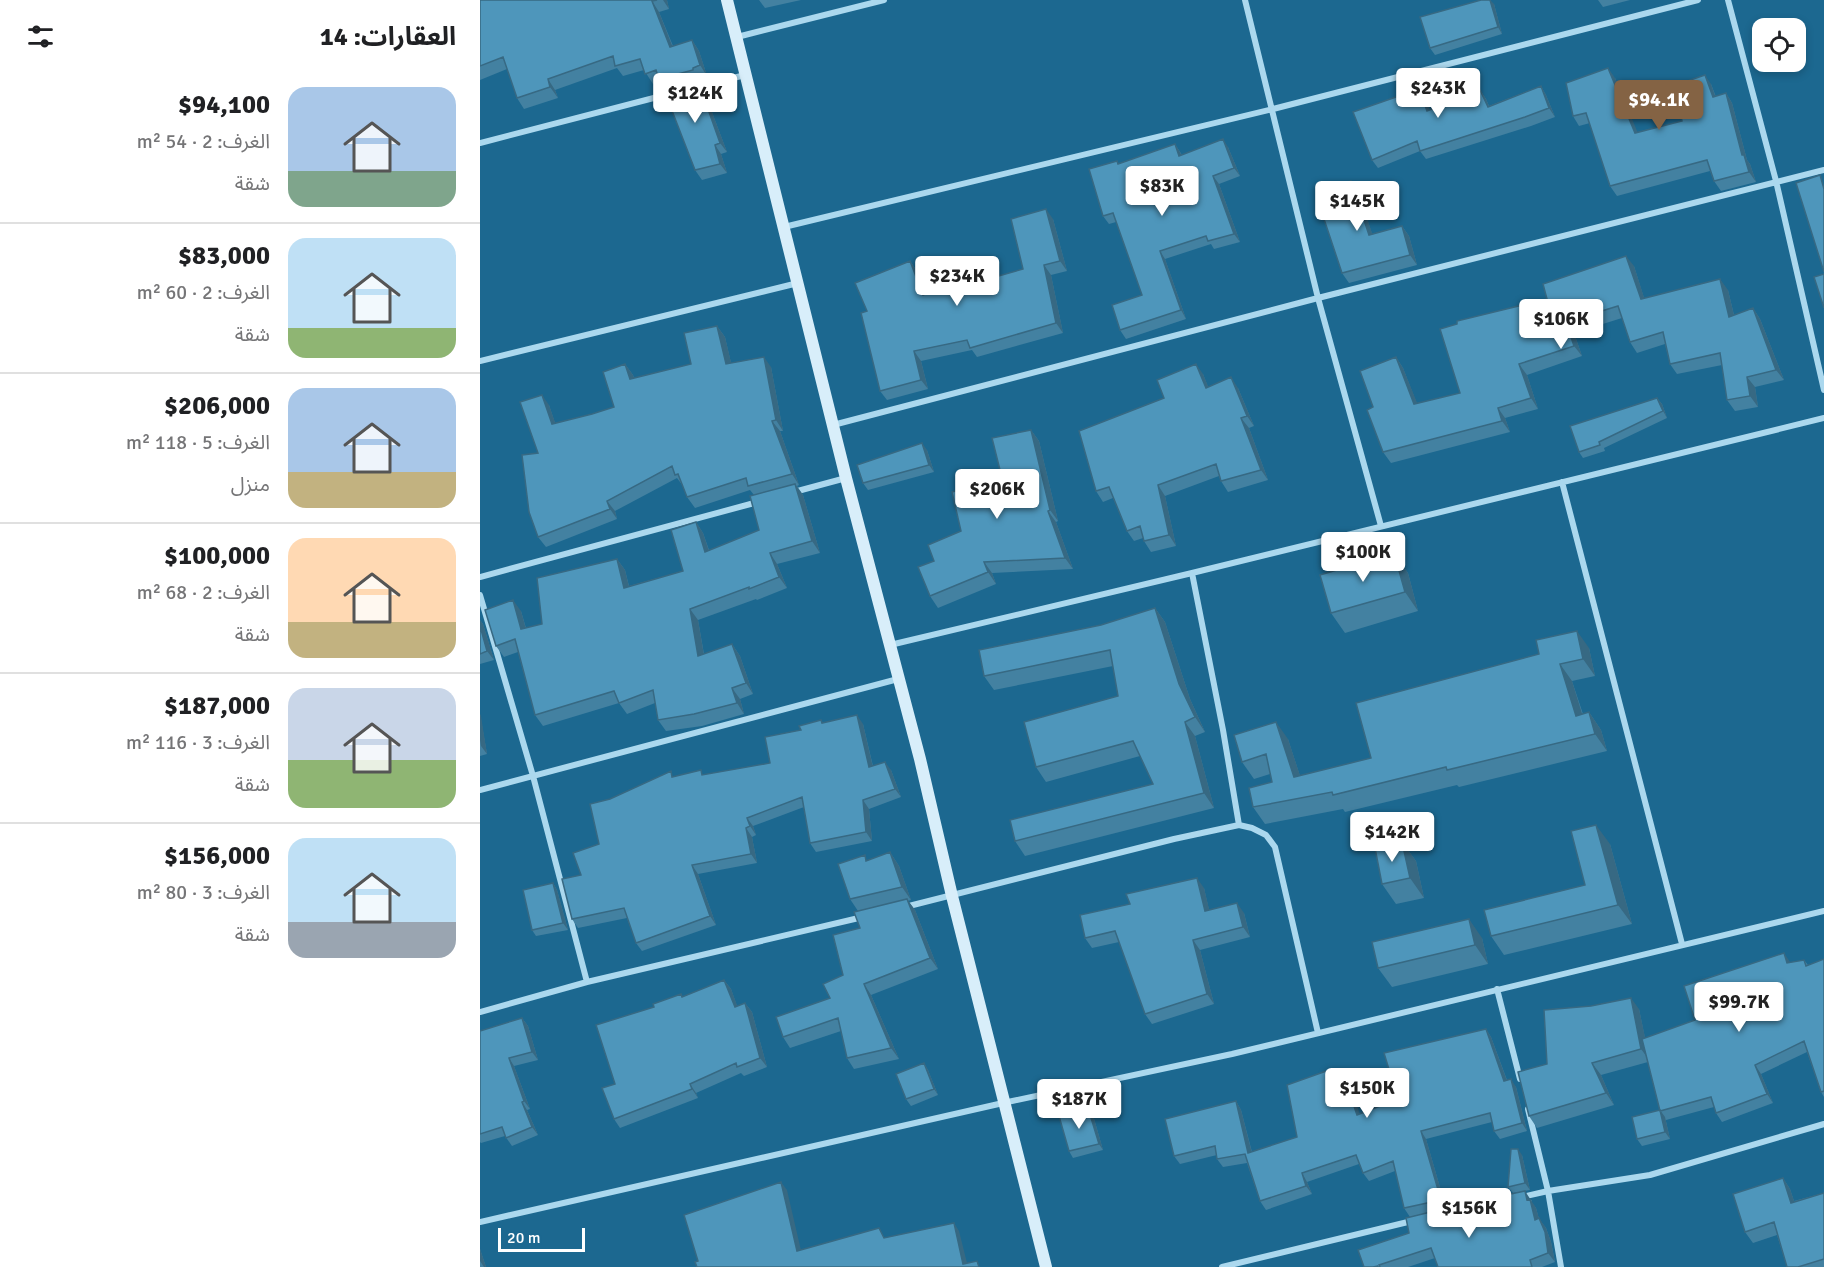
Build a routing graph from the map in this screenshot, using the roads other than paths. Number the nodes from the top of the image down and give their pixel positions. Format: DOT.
graph roads {
  1 [pos="728,0"];
  2 [pos="884,0"];
  3 [pos="1245,0"];
  4 [pos="1698,0"];
  5 [pos="1728,0"];
  6 [pos="737,37"];
  7 [pos="746,75"];
  8 [pos="688,89"];
  9 [pos="677,92"];
  10 [pos="1273,109"];
  11 [pos="480,143"];
  12 [pos="1824,170"];
  13 [pos="1776,181"];
  14 [pos="784,227"];
  15 [pos="798,283"];
  16 [pos="1318,298"];
  17 [pos="480,361"];
  18 [pos="1824,390"];
  19 [pos="1824,418"];
  20 [pos="833,425"];
  21 [pos="846,478"];
  22 [pos="1562,482"];
  23 [pos="789,493"];
  24 [pos="766,500"];
  25 [pos="1381,526"];
  26 [pos="1192,573"];
  27 [pos="480,576"];
  28 [pos="480,595"];
  29 [pos="890,645"];
  30 [pos="898,679"];
  31 [pos="533,776"];
  32 [pos="480,790"];
  33 [pos="1239,825"];
  34 [pos="952,896"];
  35 [pos="895,909"];
  36 [pos="1824,911"];
  37 [pos="872,915"];
  38 [pos="1682,944"];
  39 [pos="587,982"];
  40 [pos="1497,989"];
  41 [pos="480,1012"];
  42 [pos="1318,1033"];
  43 [pos="1523,1090"];
  44 [pos="1526,1101"];
  45 [pos="1003,1103"];
  46 [pos="1824,1124"];
  47 [pos="1548,1191"];
  48 [pos="1436,1216"];
  49 [pos="1424,1219"];
  50 [pos="480,1222"];
  51 [pos="1046,1267"];
  52 [pos="1222,1267"];
  53 [pos="1561,1267"];
  1 -- 6 [label="street"];
  2 -- 6 [label="street"];
  3 -- 10 [label="street"];
  4 -- 10 [label="street"];
  5 -- 13 [label="street"];
  6 -- 7 [label="street"];
  7 -- 8 [label="street"];
  7 -- 14 [label="street"];
  9 -- 11 [label="street"];
  10 -- 14 [label="street"];
  10 -- 16 [label="street"];
  12 -- 13 [label="street"];
  13 -- 16 [label="street"];
  13 -- 18 [label="street"];
  14 -- 15 [label="street"];
  15 -- 17 [label="street"];
  15 -- 20 [label="street"];
  16 -- 20 [label="street"];
  16 -- 25 [label="street"];
  19 -- 22 [label="street"];
  20 -- 21 [label="street"];
  21 -- 23 [label="street"];
  21 -- 29 [label="street"];
  22 -- 25 [label="street"];
  22 -- 38 [label="street"];
  24 -- 27 [label="street"];
  25 -- 26 [label="street"];
  26 -- 29 [label="street"];
  26 -- 33 [label="street"];
  28 -- 31 [label="street"];
  29 -- 30 [label="street"];
  30 -- 31 [label="street"];
  30 -- 34 [label="street"];
  31 -- 32 [label="street"];
  31 -- 39 [label="street"];
  33 -- 34 [label="street"];
  33 -- 42 [label="street"];
  34 -- 35 [label="street"];
  34 -- 45 [label="street"];
  36 -- 38 [label="street"];
  37 -- 39 [label="street"];
  38 -- 40 [label="street"];
  39 -- 41 [label="street"];
  40 -- 42 [label="street"];
  40 -- 43 [label="street"];
  42 -- 45 [label="street"];
  44 -- 47 [label="street"];
  45 -- 50 [label="street"];
  45 -- 51 [label="street"];
  46 -- 47 [label="street"];
  47 -- 48 [label="street"];
  47 -- 53 [label="street"];
  49 -- 52 [label="street"];
}
